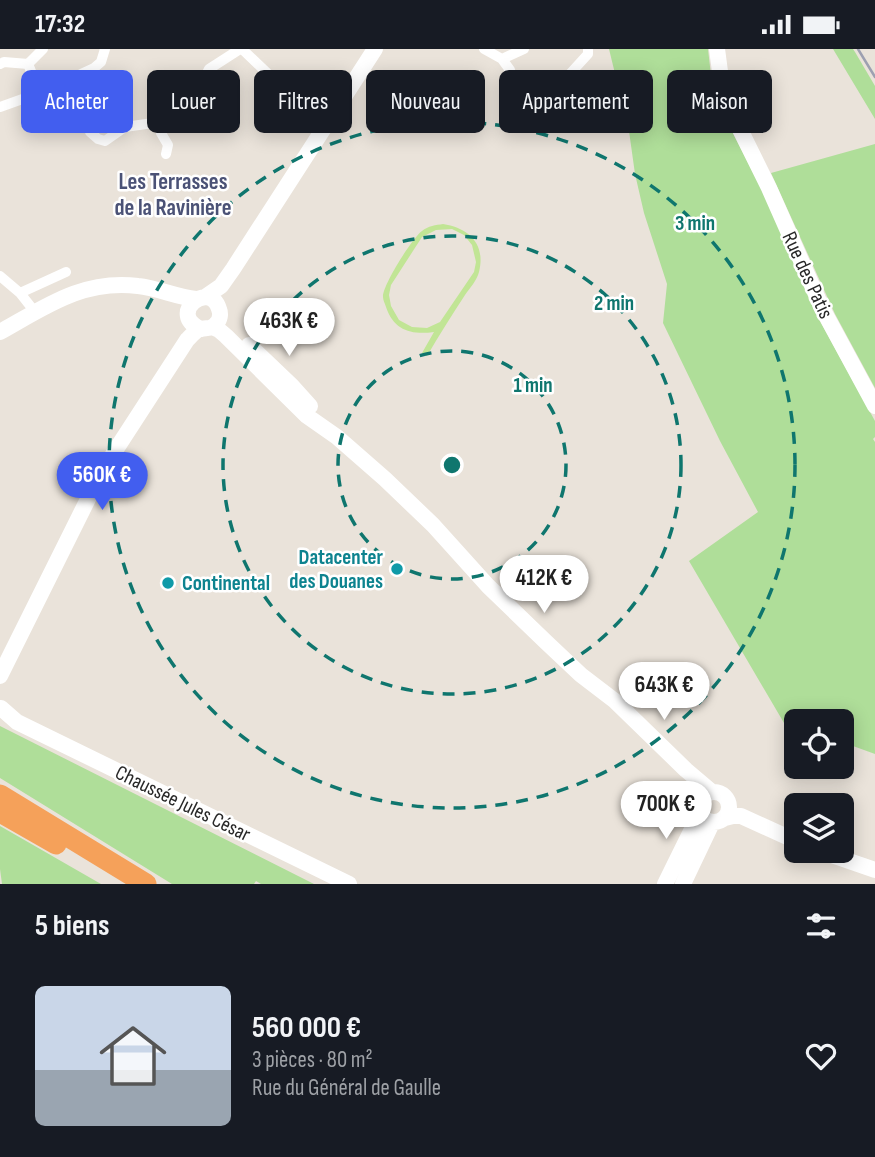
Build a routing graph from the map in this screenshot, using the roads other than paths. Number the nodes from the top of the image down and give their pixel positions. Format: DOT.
graph roads {
  1 [pos="43,49"];
  2 [pos="105,49"];
  3 [pos="241,49"];
  4 [pos="375,49"];
  5 [pos="484,49"];
  6 [pos="524,49"];
  7 [pos="588,49"];
  8 [pos="710,49"];
  9 [pos="717,49"];
  10 [pos="502,59"];
  11 [pos="0,64"];
  12 [pos="28,64"];
  13 [pos="30,70"];
  14 [pos="89,70"];
  15 [pos="209,70"];
  16 [pos="264,70"];
  17 [pos="352,84"];
  18 [pos="21,100"];
  19 [pos="0,107"];
  20 [pos="91,133"];
  21 [pos="116,133"];
  22 [pos="161,133"];
  23 [pos="320,133"];
  24 [pos="746,142"];
  25 [pos="166,154"];
  26 [pos="66,272"];
  27 [pos="2,281"];
  28 [pos="20,293"];
  29 [pos="35,312"];
  30 [pos="204,314"];
  31 [pos="0,332"];
  32 [pos="875,406"];
  33 [pos="0,676"];
  34 [pos="0,713"];
  35 [pos="0,795"];
  36 [pos="713,809"];
  37 [pos="0,812"];
  38 [pos="784,826"];
  39 [pos="784,836"];
  40 [pos="854,853"];
  41 [pos="875,862"];
  42 [pos="854,863"];
  43 [pos="875,870"];
  44 [pos="124,884"];
  45 [pos="146,884"];
  46 [pos="349,884"];
  47 [pos="665,884"];
  48 [pos="683,884"];
  1 -- 12 [label="street"];
  2 -- 14 [label="street"];
  3 -- 15 [label="street"];
  3 -- 16 [label="street"];
  4 -- 17 [label="main road"];
  5 -- 10 [label="street"];
  6 -- 10 [label="street"];
  7 -- 10 [label="street"];
  8 -- 24 [label="main road, Rue des Patis"];
  9 -- 24 [label="main road, Rue des Patis"];
  11 -- 12 [label="street"];
  12 -- 13 [label="street"];
  18 -- 19 [label="street"];
  20 -- 21 [label="street"];
  22 -- 25 [label="street"];
  23 -- 30 [label="main road"];
  24 -- 32 [label="main road, Rue des Patis"];
  26 -- 28 [label="street"];
  27 -- 28 [label="street"];
  28 -- 29 [label="street"];
  29 -- 30 [label="main road"];
  29 -- 31 [label="main road"];
  30 -- 33 [label="main road"];
  30 -- 36 [label="main road"];
  34 -- 46 [label="main road, Chaussée Jules César"];
  35 -- 45 [label="highway"];
  36 -- 38 [label="main road"];
  36 -- 39 [label="main road"];
  36 -- 47 [label="main road"];
  36 -- 48 [label="main road"];
  37 -- 44 [label="highway"];
  40 -- 41 [label="main road"];
  42 -- 43 [label="main road"];
}
